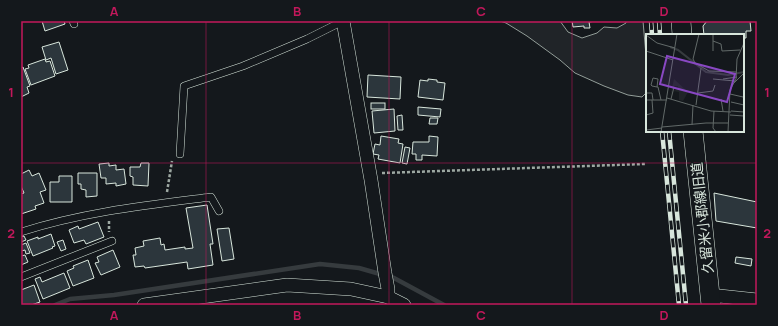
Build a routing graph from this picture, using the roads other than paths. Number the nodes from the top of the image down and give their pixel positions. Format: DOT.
graph roads {
  1 [pos="343,21"];
  2 [pos="681,21"];
  3 [pos="682,34"];
  4 [pos="692,132"];
  5 [pos="180,154"];
  6 [pos="219,211"];
  7 [pos="21,232"];
  8 [pos="112,242"];
  9 [pos="21,277"];
  10 [pos="387,285"];
  11 [pos="711,300"];
  12 [pos="757,300"];
  13 [pos="144,305"];
  14 [pos="404,305"];
  1 -- 5 [label="lane"];
  1 -- 10 [label="street"];
  2 -- 3 [label="street"];
  4 -- 11 [label="street, 久留米小郡線旧道"];
  6 -- 7 [label="lane"];
  8 -- 9 [label="lane"];
  10 -- 13 [label="street"];
  10 -- 14 [label="street"];
  11 -- 12 [label="street"];
}
